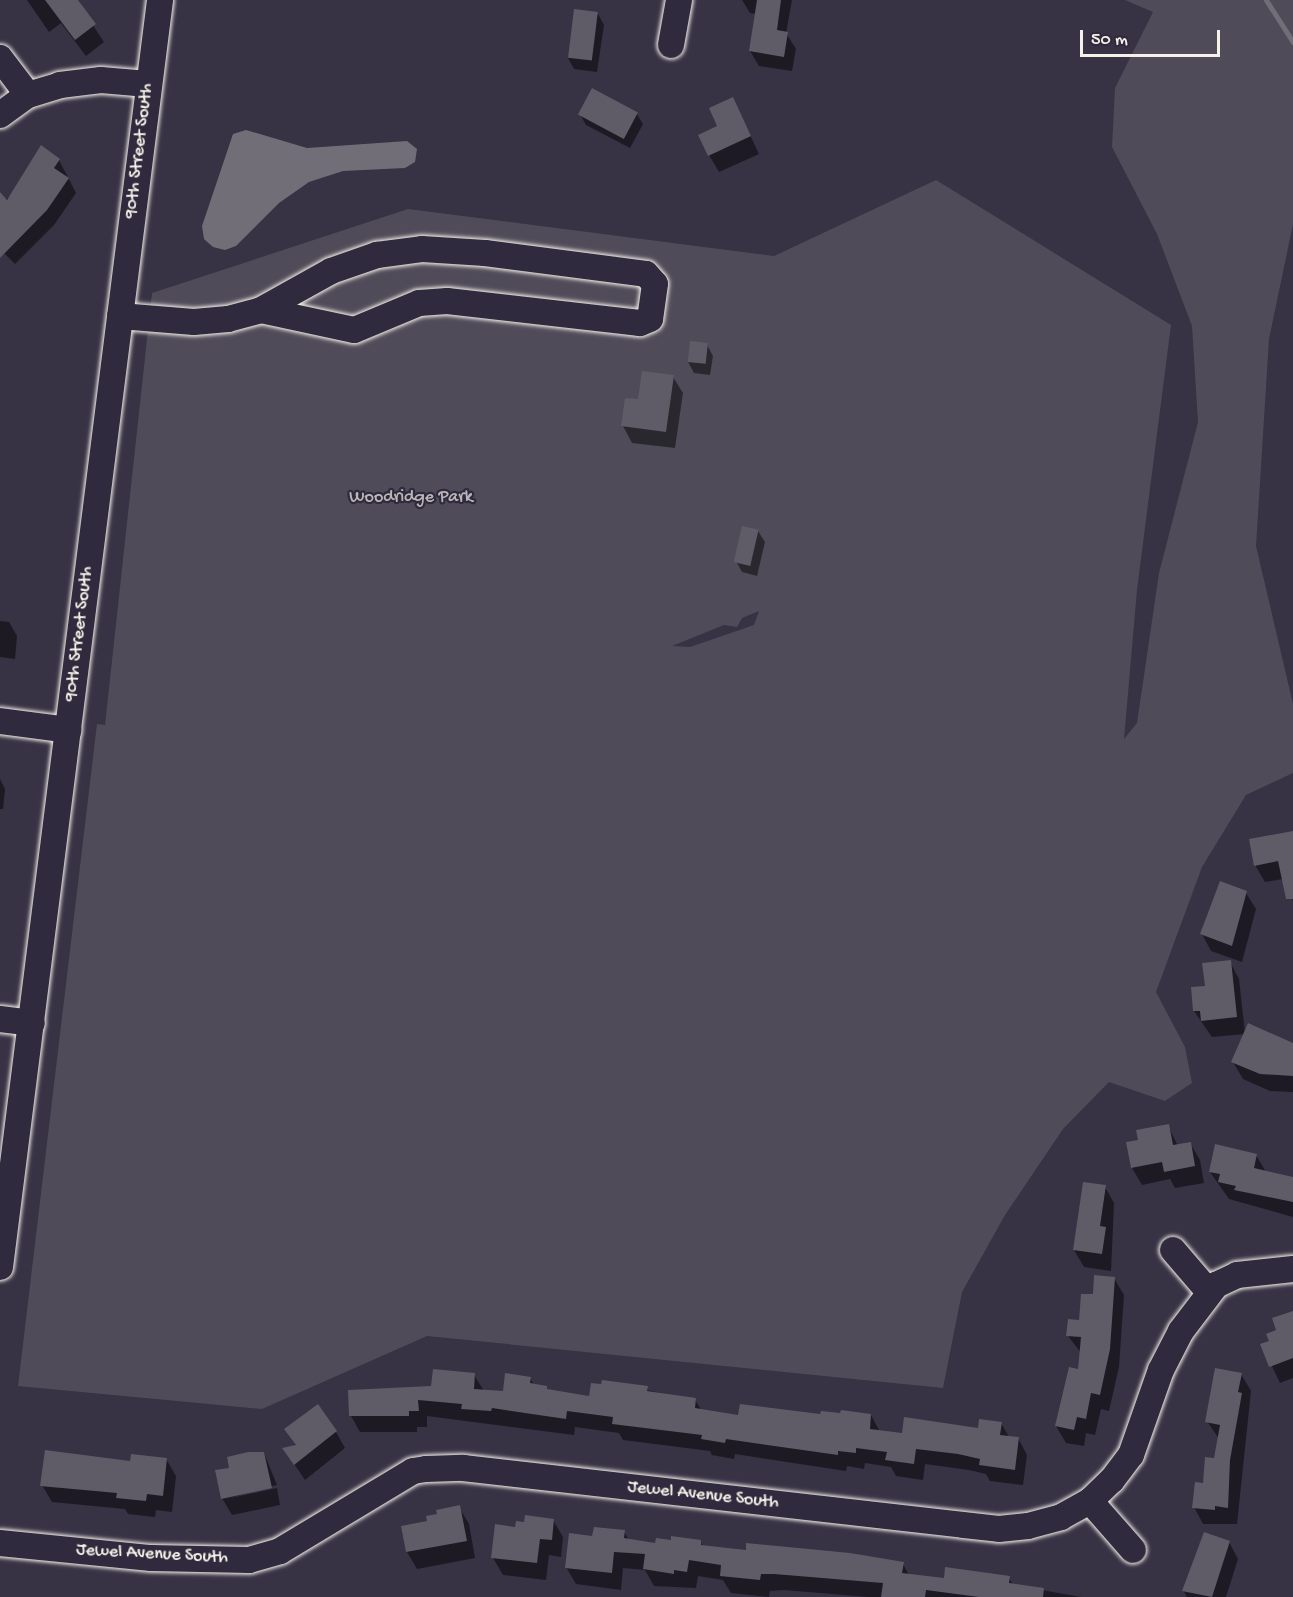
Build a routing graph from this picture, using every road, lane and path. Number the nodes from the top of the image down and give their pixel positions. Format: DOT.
graph roads {
  1 [pos="160,0"];
  2 [pos="679,0"];
  3 [pos="671,45"];
  4 [pos="0,58"];
  5 [pos="148,84"];
  6 [pos="28,95"];
  7 [pos="0,114"];
  8 [pos="261,309"];
  9 [pos="120,316"];
  10 [pos="0,721"];
  11 [pos="68,730"];
  12 [pos="0,1019"];
  13 [pos="32,1023"];
  14 [pos="1173,1250"];
  15 [pos="0,1268"];
  16 [pos="1293,1269"];
  17 [pos="1209,1292"];
  18 [pos="1090,1500"];
  19 [pos="0,1543"];
  20 [pos="1133,1550"];
  1 -- 5 [label="street, 90th Street South"];
  2 -- 3 [label="street"];
  4 -- 6 [label="street"];
  5 -- 6 [label="street"];
  5 -- 9 [label="street, 90th Street South"];
  6 -- 7 [label="street"];
  8 -- 8 [label="street"];
  8 -- 9 [label="street"];
  9 -- 11 [label="street, 90th Street South"];
  10 -- 11 [label="street"];
  11 -- 13 [label="street, 90th Street South"];
  12 -- 13 [label="street"];
  13 -- 15 [label="street, 90th Street South"];
  14 -- 17 [label="street"];
  16 -- 17 [label="street, Jewel Avenue South"];
  17 -- 18 [label="street, Jewel Avenue South"];
  18 -- 19 [label="street, Jewel Avenue South"];
  18 -- 20 [label="street"];
}
